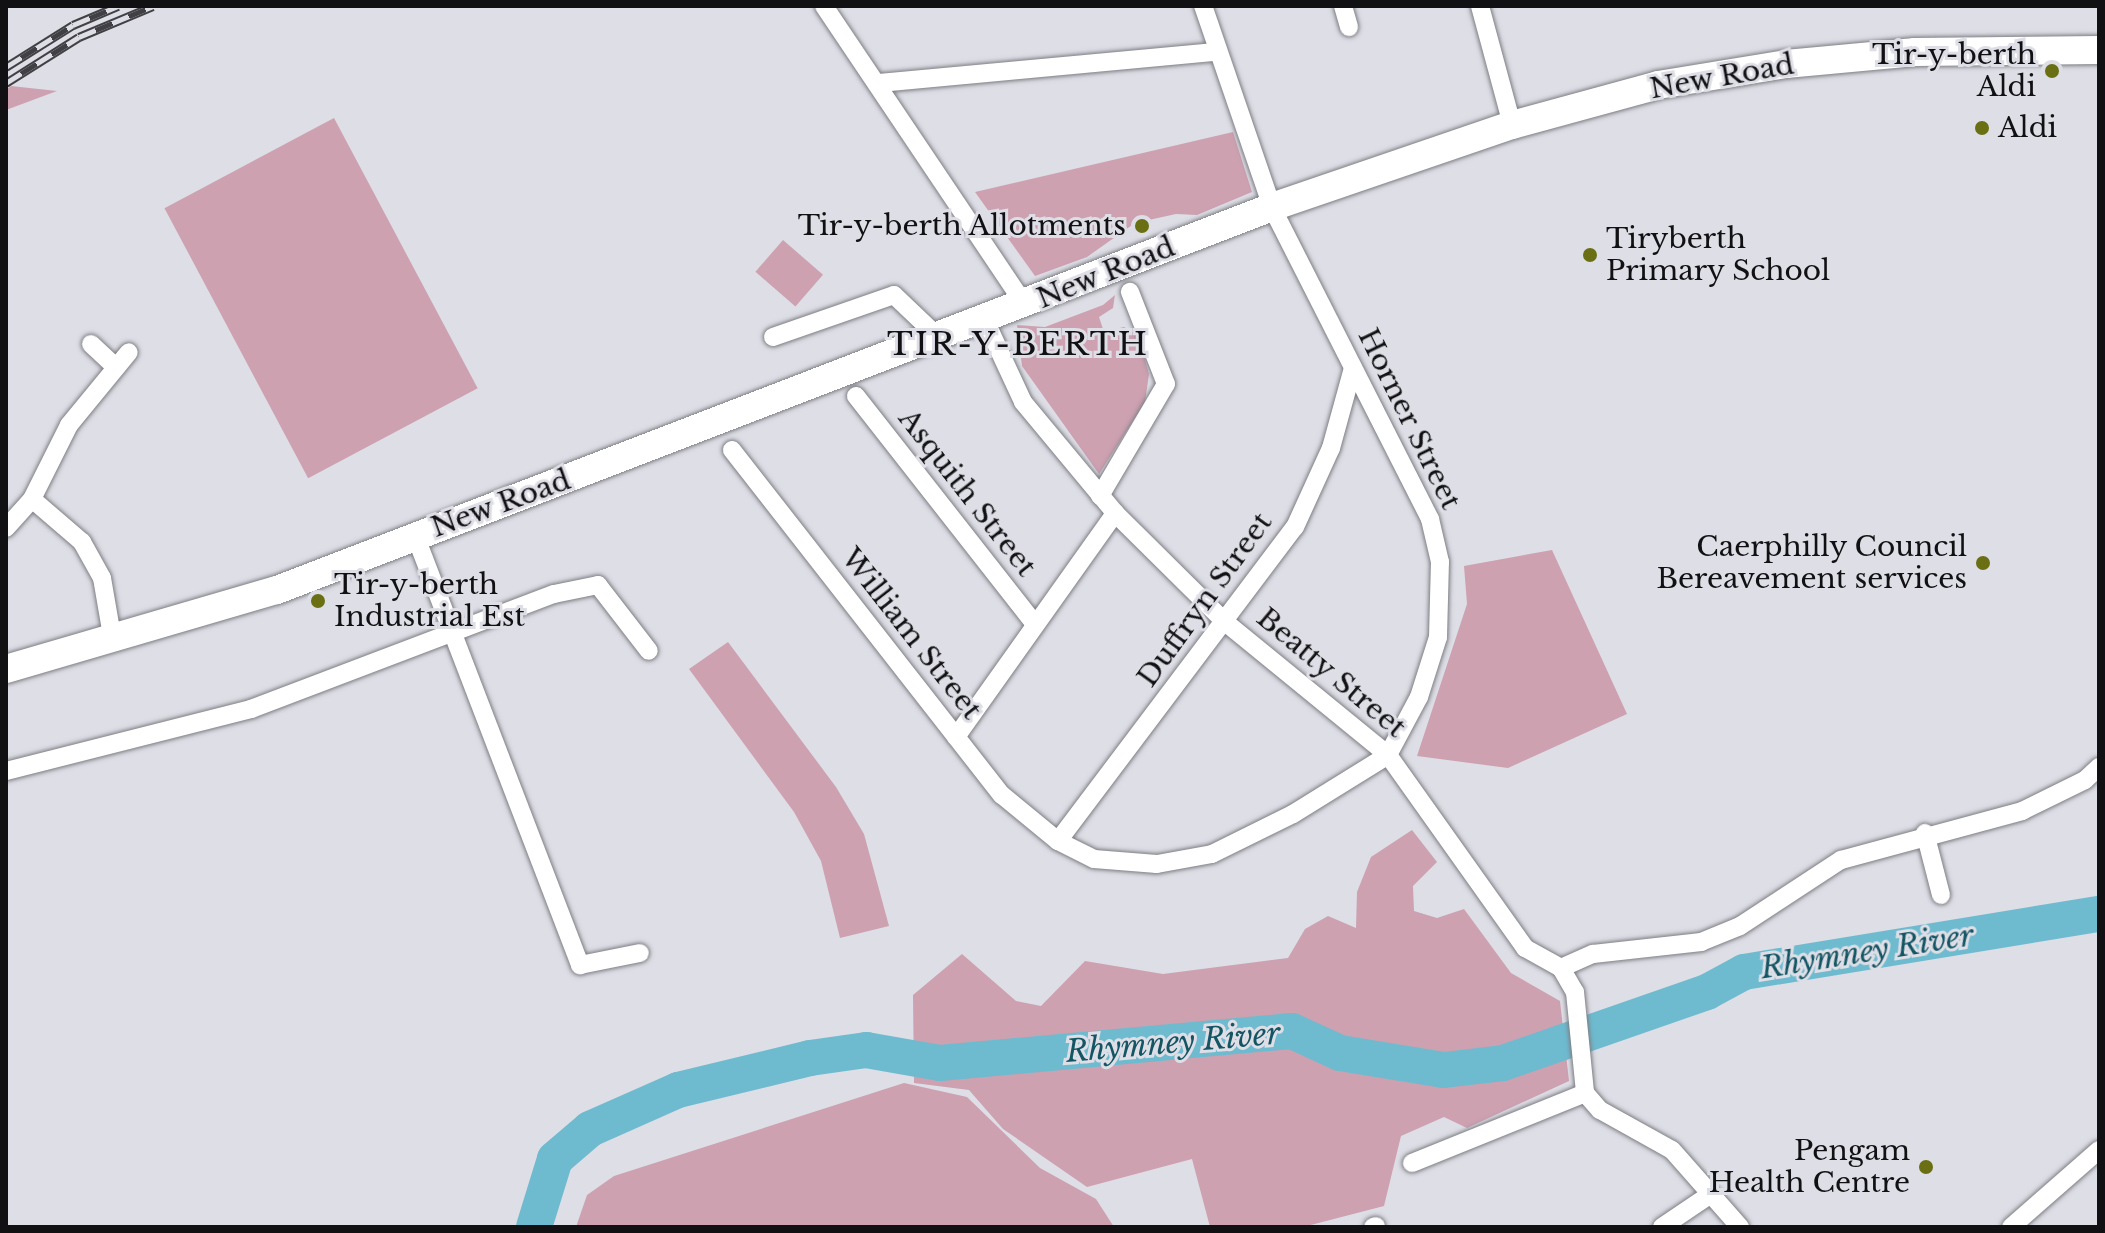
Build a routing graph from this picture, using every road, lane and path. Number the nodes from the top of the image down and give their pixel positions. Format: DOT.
graph roads {
  1 [pos="824,6"];
  2 [pos="1203,6"];
  3 [pos="1343,6"];
  4 [pos="1480,6"];
  5 [pos="1349,27"];
  6 [pos="2099,50"];
  7 [pos="1215,52"];
  8 [pos="880,83"];
  9 [pos="1512,125"];
  10 [pos="1272,207"];
  11 [pos="1130,292"];
  12 [pos="1025,305"];
  13 [pos="985,320"];
  14 [pos="773,337"];
  15 [pos="939,338"];
  16 [pos="91,344"];
  17 [pos="129,352"];
  18 [pos="116,367"];
  19 [pos="1353,368"];
  20 [pos="856,396"];
  21 [pos="732,450"];
  22 [pos="1100,496"];
  23 [pos="32,499"];
  24 [pos="1115,513"];
  25 [pos="6,528"];
  26 [pos="415,535"];
  27 [pos="1225,622"];
  28 [pos="1034,623"];
  29 [pos="450,636"];
  30 [pos="113,642"];
  31 [pos="649,651"];
  32 [pos="6,669"];
  33 [pos="956,737"];
  34 [pos="1388,755"];
  35 [pos="2099,767"];
  36 [pos="6,771"];
  37 [pos="1925,833"];
  38 [pos="1058,841"];
  39 [pos="1941,895"];
  40 [pos="640,953"];
  41 [pos="1561,968"];
  42 [pos="1584,1084"];
  43 [pos="2099,1150"];
  44 [pos="1412,1163"];
  45 [pos="1711,1194"];
  46 [pos="1662,1227"];
  47 [pos="1740,1227"];
  48 [pos="2011,1227"];
  1 -- 8 [label="street"];
  2 -- 7 [label="street, Horner Street"];
  3 -- 5 [label="street"];
  4 -- 9 [label="street"];
  6 -- 9 [label="main road, New Road"];
  7 -- 8 [label="street"];
  7 -- 10 [label="street, Horner Street"];
  8 -- 12 [label="street"];
  9 -- 10 [label="main road, New Road"];
  10 -- 12 [label="main road, New Road"];
  10 -- 19 [label="street, Horner Street"];
  11 -- 22 [label="street"];
  12 -- 13 [label="main road, New Road"];
  13 -- 15 [label="main road, New Road"];
  13 -- 22 [label="street, Beatty Street"];
  14 -- 15 [label="street"];
  15 -- 26 [label="main road, New Road"];
  16 -- 18 [label="street"];
  17 -- 18 [label="street"];
  18 -- 23 [label="street"];
  19 -- 27 [label="street, Duffryn Street"];
  19 -- 34 [label="street, Horner Street"];
  20 -- 28 [label="street, Asquith Street"];
  21 -- 33 [label="street, William Street"];
  22 -- 24 [label="street, Beatty Street"];
  23 -- 25 [label="street"];
  23 -- 30 [label="street"];
  24 -- 27 [label="street, Beatty Street"];
  24 -- 28 [label="street"];
  26 -- 29 [label="street"];
  26 -- 30 [label="main road, New Road"];
  27 -- 34 [label="street, Beatty Street"];
  27 -- 38 [label="street, Duffryn Street"];
  28 -- 33 [label="street"];
  29 -- 31 [label="street"];
  29 -- 36 [label="street"];
  29 -- 40 [label="street"];
  30 -- 32 [label="main road, New Road"];
  33 -- 38 [label="street, William Street"];
  34 -- 38 [label="street, William Street"];
  34 -- 41 [label="street, Beatty Street"];
  35 -- 37 [label="street"];
  37 -- 39 [label="street"];
  37 -- 41 [label="street"];
  41 -- 42 [label="street"];
  42 -- 44 [label="street"];
  42 -- 45 [label="street"];
  43 -- 48 [label="street"];
  45 -- 46 [label="street"];
  45 -- 47 [label="street"];
}
